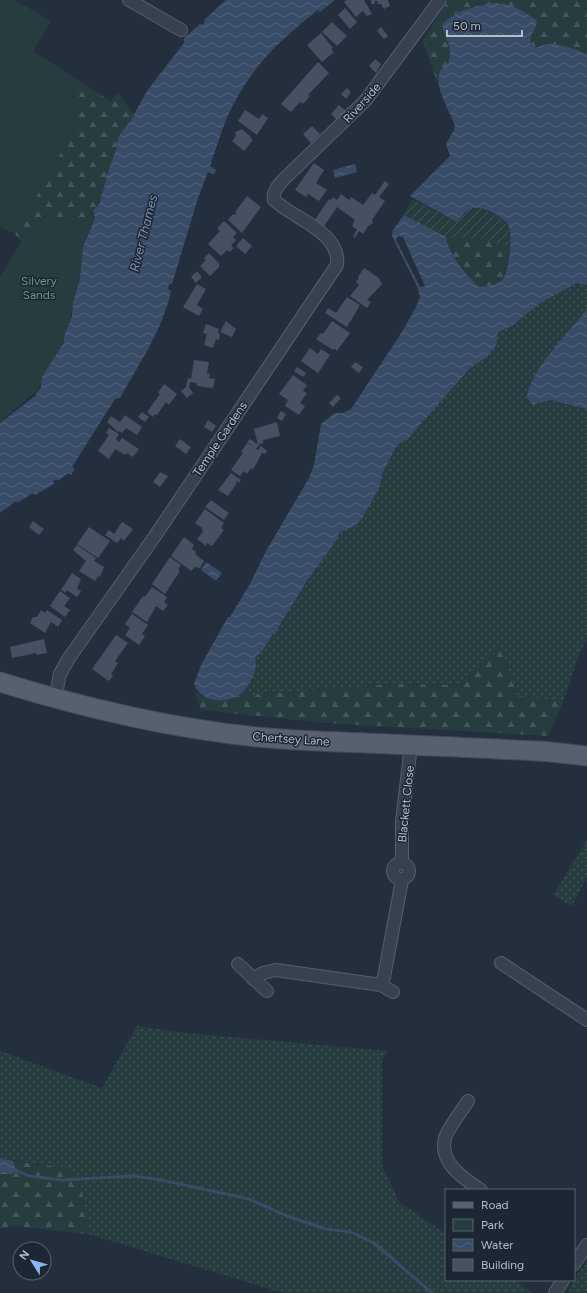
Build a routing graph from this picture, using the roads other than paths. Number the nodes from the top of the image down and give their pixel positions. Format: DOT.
graph roads {
  1 [pos="129,0"];
  2 [pos="440,0"];
  3 [pos="181,30"];
  4 [pos="273,196"];
  5 [pos="0,682"];
  6 [pos="55,699"];
  7 [pos="411,745"];
  8 [pos="587,756"];
  9 [pos="500,963"];
  10 [pos="238,964"];
  11 [pos="254,979"];
  12 [pos="381,985"];
  13 [pos="267,991"];
  14 [pos="393,992"];
  15 [pos="587,1020"];
  16 [pos="468,1101"];
  17 [pos="480,1189"];
  18 [pos="587,1245"];
  19 [pos="576,1258"];
  20 [pos="562,1281"];
  21 [pos="555,1293"];
  1 -- 3 [label="street"];
  2 -- 4 [label="street, Riverside"];
  4 -- 6 [label="street, Temple Gardens"];
  5 -- 6 [label="main road, Chertsey Lane"];
  6 -- 7 [label="main road, Chertsey Lane"];
  7 -- 8 [label="main road, Chertsey Lane"];
  7 -- 12 [label="street, Blackett Close"];
  9 -- 15 [label="street"];
  10 -- 11 [label="street"];
  11 -- 12 [label="street"];
  11 -- 13 [label="street"];
  12 -- 14 [label="street"];
  16 -- 17 [label="street"];
  18 -- 19 [label="street"];
  20 -- 21 [label="street"];
}
